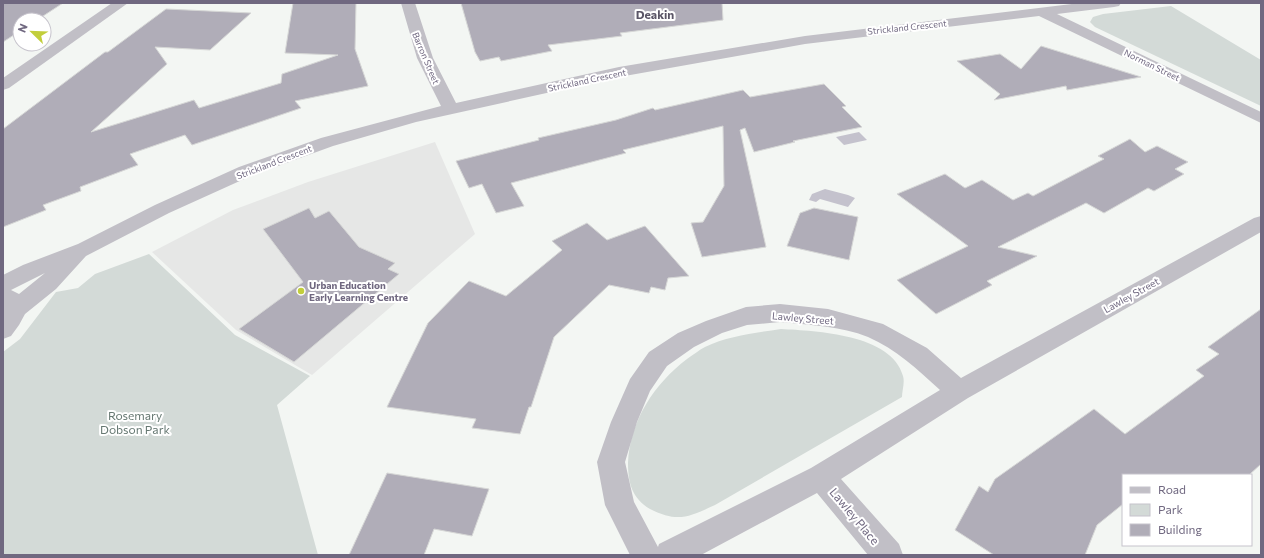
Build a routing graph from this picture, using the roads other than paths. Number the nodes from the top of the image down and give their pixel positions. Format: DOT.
graph roads {
  1 [pos="121,3"];
  2 [pos="408,3"];
  3 [pos="1114,3"];
  4 [pos="1042,12"];
  5 [pos="3,86"];
  6 [pos="451,109"];
  7 [pos="1261,118"];
  8 [pos="1261,223"];
  9 [pos="84,249"];
  10 [pos="3,284"];
  11 [pos="9,302"];
  12 [pos="3,330"];
  13 [pos="959,391"];
  14 [pos="821,477"];
  15 [pos="646,555"];
  16 [pos="670,555"];
  17 [pos="888,555"];
  1 -- 5 [label="street"];
  2 -- 6 [label="street, Barron Street"];
  3 -- 4 [label="street, Strickland Crescent"];
  4 -- 6 [label="street, Strickland Crescent"];
  4 -- 7 [label="street, Norman Street"];
  6 -- 9 [label="street, Strickland Crescent"];
  8 -- 13 [label="street, Lawley Street"];
  9 -- 10 [label="street, Strickland Crescent"];
  9 -- 11 [label="street, Strickland Crescent"];
  11 -- 12 [label="street"];
  13 -- 14 [label="street, Lawley Street"];
  13 -- 15 [label="street, Lawley Street"];
  14 -- 16 [label="street, Lawley Street"];
  14 -- 17 [label="street, Lawley Place"];
}
